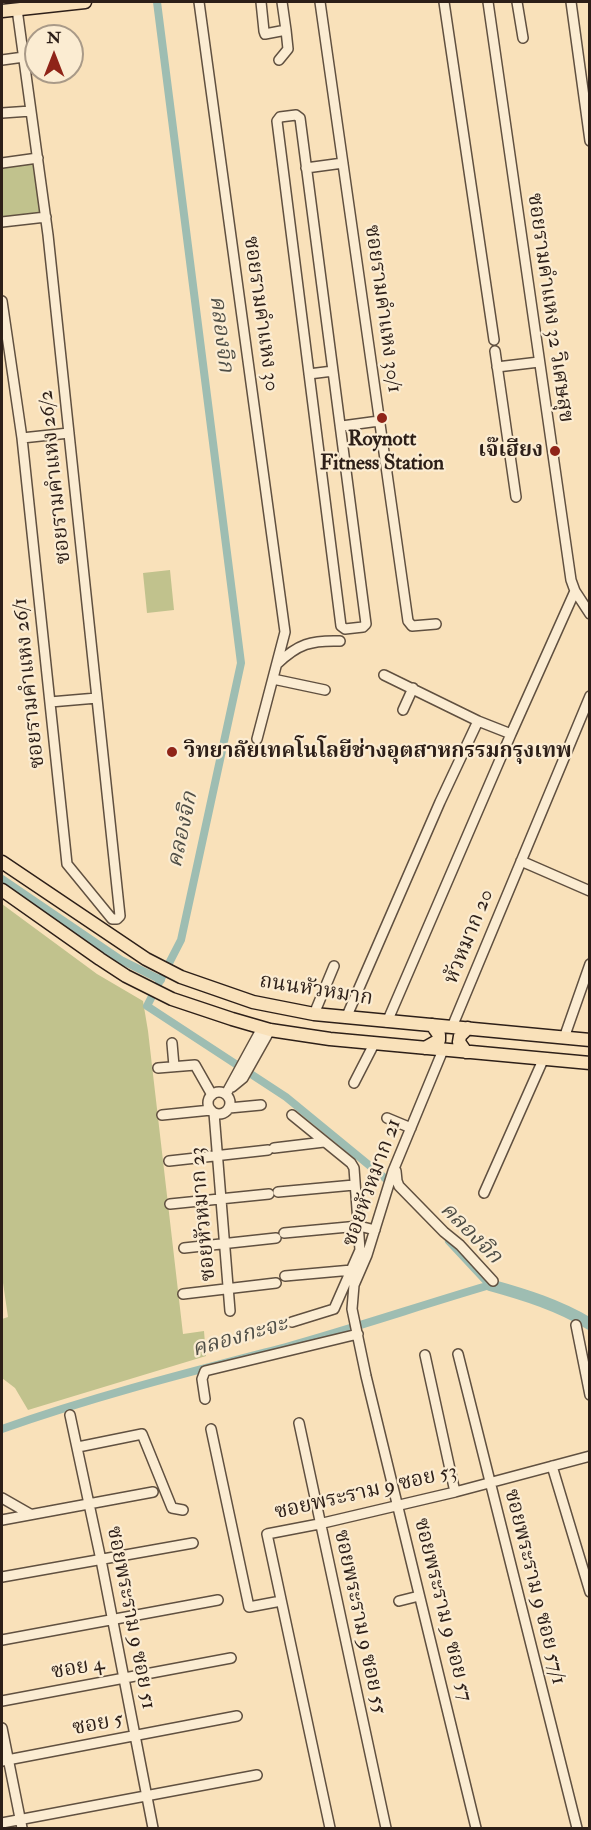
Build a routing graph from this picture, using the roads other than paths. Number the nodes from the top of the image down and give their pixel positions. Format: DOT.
graph roads {
  1 [pos="85,2"];
  2 [pos="199,2"];
  3 [pos="261,2"];
  4 [pos="282,2"];
  5 [pos="320,2"];
  6 [pos="444,2"];
  7 [pos="488,2"];
  8 [pos="517,2"];
  9 [pos="571,2"];
  10 [pos="2,4"];
  11 [pos="20,5"];
  12 [pos="2,10"];
  13 [pos="286,30"];
  14 [pos="523,38"];
  15 [pos="24,57"];
  16 [pos="2,60"];
  17 [pos="279,60"];
  18 [pos="28,84"];
  19 [pos="31,111"];
  20 [pos="2,113"];
  21 [pos="590,141"];
  22 [pos="38,159"];
  23 [pos="2,162"];
  24 [pos="343,163"];
  25 [pos="306,168"];
  26 [pos="46,217"];
  27 [pos="2,222"];
  28 [pos="2,301"];
  29 [pos="494,340"];
  30 [pos="495,351"];
  31 [pos="539,362"];
  32 [pos="497,367"];
  33 [pos="333,372"];
  34 [pos="309,374"];
  35 [pos="379,421"];
  36 [pos="342,426"];
  37 [pos="69,433"];
  38 [pos="21,438"];
  39 [pos="516,497"];
  40 [pos="575,591"];
  41 [pos="590,614"];
  42 [pos="436,624"];
  43 [pos="340,641"];
  44 [pos="277,664"];
  45 [pos="384,675"];
  46 [pos="273,679"];
  47 [pos="413,688"];
  48 [pos="326,690"];
  49 [pos="590,696"];
  50 [pos="97,698"];
  51 [pos="50,702"];
  52 [pos="403,710"];
  53 [pos="478,721"];
  54 [pos="511,734"];
  55 [pos="257,739"];
  56 [pos="521,861"];
  57 [pos="2,862"];
  58 [pos="2,890"];
  59 [pos="590,891"];
  60 [pos="102,907"];
  61 [pos="88,921"];
  62 [pos="590,964"];
  63 [pos="334,966"];
  64 [pos="314,1014"];
  65 [pos="346,1018"];
  66 [pos="387,1022"];
  67 [pos="432,1025"];
  68 [pos="452,1027"];
  69 [pos="468,1028"];
  70 [pos="266,1029"];
  71 [pos="564,1038"];
  72 [pos="590,1040"];
  73 [pos="172,1043"];
  74 [pos="374,1044"];
  75 [pos="425,1048"];
  76 [pos="443,1050"];
  77 [pos="466,1052"];
  78 [pos="543,1060"];
  79 [pos="590,1064"];
  80 [pos="174,1066"];
  81 [pos="158,1068"];
  82 [pos="354,1083"];
  83 [pos="228,1091"];
  84 [pos="212,1095"];
  85 [pos="261,1105"];
  86 [pos="229,1108"];
  87 [pos="212,1111"];
  88 [pos="162,1115"];
  89 [pos="292,1115"];
  90 [pos="387,1118"];
  91 [pos="411,1128"];
  92 [pos="324,1142"];
  93 [pos="217,1155"];
  94 [pos="169,1161"];
  95 [pos="394,1168"];
  96 [pos="354,1185"];
  97 [pos="484,1193"];
  98 [pos="220,1199"];
  99 [pos="170,1204"];
  100 [pos="359,1227"];
  101 [pos="375,1230"];
  102 [pos="223,1244"];
  103 [pos="184,1248"];
  104 [pos="352,1270"];
  105 [pos="285,1276"];
  106 [pos="492,1281"];
  107 [pos="276,1283"];
  108 [pos="229,1289"];
  109 [pos="183,1294"];
  110 [pos="230,1311"];
  111 [pos="292,1322"];
  112 [pos="576,1325"];
  113 [pos="357,1332"];
  114 [pos="458,1354"];
  115 [pos="425,1355"];
  116 [pos="590,1395"];
  117 [pos="205,1399"];
  118 [pos="70,1415"];
  119 [pos="299,1423"];
  120 [pos="212,1429"];
  121 [pos="78,1447"];
  122 [pos="590,1456"];
  123 [pos="552,1466"];
  124 [pos="489,1483"];
  125 [pos="153,1492"];
  126 [pos="455,1492"];
  127 [pos="2,1498"];
  128 [pos="89,1503"];
  129 [pos="398,1505"];
  130 [pos="183,1510"];
  131 [pos="30,1514"];
  132 [pos="2,1520"];
  133 [pos="319,1524"];
  134 [pos="194,1544"];
  135 [pos="101,1560"];
  136 [pos="2,1578"];
  137 [pos="590,1592"];
  138 [pos="419,1596"];
  139 [pos="218,1600"];
  140 [pos="280,1600"];
  141 [pos="399,1600"];
  142 [pos="112,1619"];
  143 [pos="2,1640"];
  144 [pos="231,1658"];
  145 [pos="124,1679"];
  146 [pos="2,1701"];
  147 [pos="237,1716"];
  148 [pos="2,1728"];
  149 [pos="135,1736"];
  150 [pos="5,1760"];
  151 [pos="257,1775"];
  152 [pos="147,1795"];
  153 [pos="2,1823"];
  154 [pos="21,1824"];
  155 [pos="153,1828"];
  156 [pos="330,1828"];
  157 [pos="386,1828"];
  158 [pos="476,1828"];
  159 [pos="577,1828"];
  1 -- 11 [label="main road"];
  2 -- 44 [label="street, ซอยรามคำแหง 30"];
  3 -- 13 [label="street"];
  4 -- 13 [label="street"];
  5 -- 24 [label="street, ซอยรามคำแหง 30/1"];
  6 -- 29 [label="street"];
  7 -- 31 [label="street, ซอยรามคำแหง 32 วิเศษสุข"];
  8 -- 14 [label="street"];
  9 -- 21 [label="street"];
  10 -- 11 [label="main road"];
  11 -- 12 [label="main road"];
  11 -- 15 [label="street, ซอยรามคำแหง 26/2"];
  13 -- 17 [label="street"];
  15 -- 16 [label="street"];
  18 -- 19 [label="street, ซอยรามคำแหง 26/2"];
  19 -- 20 [label="street"];
  19 -- 22 [label="street, ซอยรามคำแหง 26/2"];
  22 -- 23 [label="street"];
  22 -- 26 [label="street, ซอยรามคำแหง 26/2"];
  24 -- 25 [label="street"];
  24 -- 35 [label="street, ซอยรามคำแหง 30/1"];
  25 -- 33 [label="street"];
  25 -- 34 [label="street"];
  26 -- 27 [label="street"];
  26 -- 37 [label="street, ซอยรามคำแหง 26/2"];
  28 -- 38 [label="street, ซอยรามคำแหง 26/1"];
  30 -- 32 [label="street"];
  31 -- 32 [label="street"];
  31 -- 40 [label="street, ซอยรามคำแหง 32 วิเศษสุข"];
  32 -- 39 [label="street"];
  33 -- 34 [label="street"];
  33 -- 36 [label="street"];
  34 -- 36 [label="street"];
  35 -- 36 [label="street"];
  35 -- 42 [label="street, ซอยรามคำแหง 30/1"];
  37 -- 38 [label="street"];
  37 -- 50 [label="street, ซอยรามคำแหง 26/2"];
  38 -- 51 [label="street, ซอยรามคำแหง 26/1"];
  40 -- 41 [label="street, ซอยรามคำแหง 32 วิเศษสุข"];
  40 -- 54 [label="street"];
  43 -- 44 [label="street"];
  44 -- 46 [label="street"];
  45 -- 47 [label="street"];
  46 -- 48 [label="street"];
  46 -- 55 [label="street"];
  47 -- 52 [label="street"];
  47 -- 53 [label="street"];
  49 -- 56 [label="street"];
  50 -- 51 [label="street"];
  50 -- 60 [label="street, ซอยรามคำแหง 26/2"];
  51 -- 60 [label="street, ซอยรามคำแหง 26/1"];
  53 -- 54 [label="street"];
  53 -- 65 [label="street"];
  54 -- 66 [label="street"];
  56 -- 59 [label="street"];
  56 -- 68 [label="street, หัวหมาก 20"];
  57 -- 61 [label="main road, ถนนหัวหมาก"];
  58 -- 70 [label="main road, ถนนหัวหมาก"];
  60 -- 61 [label="street"];
  61 -- 64 [label="main road, ถนนหัวหมาก"];
  62 -- 71 [label="street"];
  63 -- 64 [label="street"];
  64 -- 65 [label="main road, ถนนหัวหมาก"];
  65 -- 66 [label="main road, ถนนหัวหมาก"];
  66 -- 67 [label="main road, ถนนหัวหมาก"];
  67 -- 68 [label="main road, ถนนหัวหมาก"];
  67 -- 75 [label="main road"];
  68 -- 69 [label="main road, ถนนหัวหมาก"];
  69 -- 71 [label="main road, ถนนหัวหมาก"];
  69 -- 77 [label="main road"];
  70 -- 74 [label="main road, ถนนหัวหมาก"];
  70 -- 83 [label="street"];
  71 -- 72 [label="main road, ถนนหัวหมาก"];
  73 -- 80 [label="street"];
  74 -- 75 [label="main road, ถนนหัวหมาก"];
  74 -- 82 [label="street"];
  75 -- 76 [label="main road, ถนนหัวหมาก"];
  76 -- 77 [label="main road, ถนนหัวหมาก"];
  76 -- 91 [label="street, ซอยหัวหมาก 21"];
  77 -- 78 [label="main road, ถนนหัวหมาก"];
  78 -- 79 [label="main road, ถนนหัวหมาก"];
  78 -- 97 [label="street"];
  80 -- 81 [label="street"];
  80 -- 84 [label="street"];
  83 -- 84 [label="street"];
  83 -- 86 [label="street"];
  84 -- 87 [label="street, ซอยหัวหมาก 23"];
  85 -- 86 [label="street"];
  86 -- 87 [label="street"];
  87 -- 88 [label="street"];
  87 -- 93 [label="street, ซอยหัวหมาก 23"];
  89 -- 92 [label="street"];
  90 -- 91 [label="street"];
  91 -- 95 [label="street, ซอยหัวหมาก 21"];
  92 -- 93 [label="street"];
  92 -- 96 [label="street"];
  93 -- 94 [label="street"];
  93 -- 98 [label="street, ซอยหัวหมาก 23"];
  95 -- 101 [label="street, ซอยหัวหมาก 21"];
  95 -- 106 [label="street"];
  96 -- 98 [label="street"];
  96 -- 100 [label="street"];
  98 -- 99 [label="street"];
  98 -- 102 [label="street, ซอยหัวหมาก 23"];
  100 -- 101 [label="street"];
  100 -- 102 [label="street"];
  100 -- 104 [label="street"];
  101 -- 113 [label="street, ซอยหัวหมาก 21"];
  102 -- 103 [label="street"];
  102 -- 108 [label="street, ซอยหัวหมาก 23"];
  104 -- 105 [label="street"];
  104 -- 111 [label="street"];
  107 -- 108 [label="street"];
  108 -- 109 [label="street"];
  108 -- 110 [label="street, ซอยหัวหมาก 23"];
  112 -- 116 [label="street"];
  113 -- 117 [label="street"];
  113 -- 129 [label="street, ซอยพระราม 9 ซอย 57"];
  114 -- 124 [label="street, ซอยพระราม 9 ซอย 57/1"];
  115 -- 126 [label="street"];
  118 -- 121 [label="street, ซอยพระราม 9 ซอย 51"];
  119 -- 133 [label="street, ซอยพระราม 9 ซอย 55"];
  120 -- 140 [label="street"];
  121 -- 128 [label="street, ซอยพระราม 9 ซอย 51"];
  121 -- 130 [label="street"];
  122 -- 123 [label="street, ซอยพระราม 9 ซอย 53"];
  123 -- 124 [label="street, ซอยพระราม 9 ซอย 53"];
  123 -- 137 [label="street"];
  124 -- 126 [label="street, ซอยพระราม 9 ซอย 53"];
  124 -- 159 [label="street, ซอยพระราม 9 ซอย 57/1"];
  125 -- 128 [label="street"];
  126 -- 129 [label="street, ซอยพระราม 9 ซอย 53"];
  127 -- 131 [label="street"];
  128 -- 131 [label="street"];
  128 -- 135 [label="street, ซอยพระราม 9 ซอย 51"];
  129 -- 133 [label="street, ซอยพระราม 9 ซอย 53"];
  129 -- 138 [label="street, ซอยพระราม 9 ซอย 57"];
  131 -- 132 [label="street"];
  133 -- 140 [label="street, ซอยพระราม 9 ซอย 53"];
  133 -- 157 [label="street, ซอยพระราม 9 ซอย 55"];
  134 -- 135 [label="street"];
  135 -- 136 [label="street"];
  135 -- 142 [label="street, ซอยพระราม 9 ซอย 51"];
  138 -- 141 [label="street"];
  138 -- 158 [label="street, ซอยพระราม 9 ซอย 57"];
  139 -- 142 [label="street"];
  140 -- 156 [label="street, ซอยพระราม 9 ซอย 53"];
  142 -- 143 [label="street"];
  142 -- 145 [label="street, ซอยพระราม 9 ซอย 51"];
  144 -- 145 [label="street, ซอย 4"];
  145 -- 146 [label="street, ซอย 4"];
  145 -- 149 [label="street, ซอยพระราม 9 ซอย 51"];
  147 -- 149 [label="street, ซอย 5"];
  148 -- 150 [label="street"];
  149 -- 150 [label="street, ซอย 5"];
  149 -- 152 [label="street, ซอยพระราม 9 ซอย 51"];
  150 -- 154 [label="street"];
  151 -- 152 [label="street"];
  152 -- 154 [label="street"];
  152 -- 155 [label="street, ซอยพระราม 9 ซอย 51"];
  153 -- 154 [label="street"];
}
